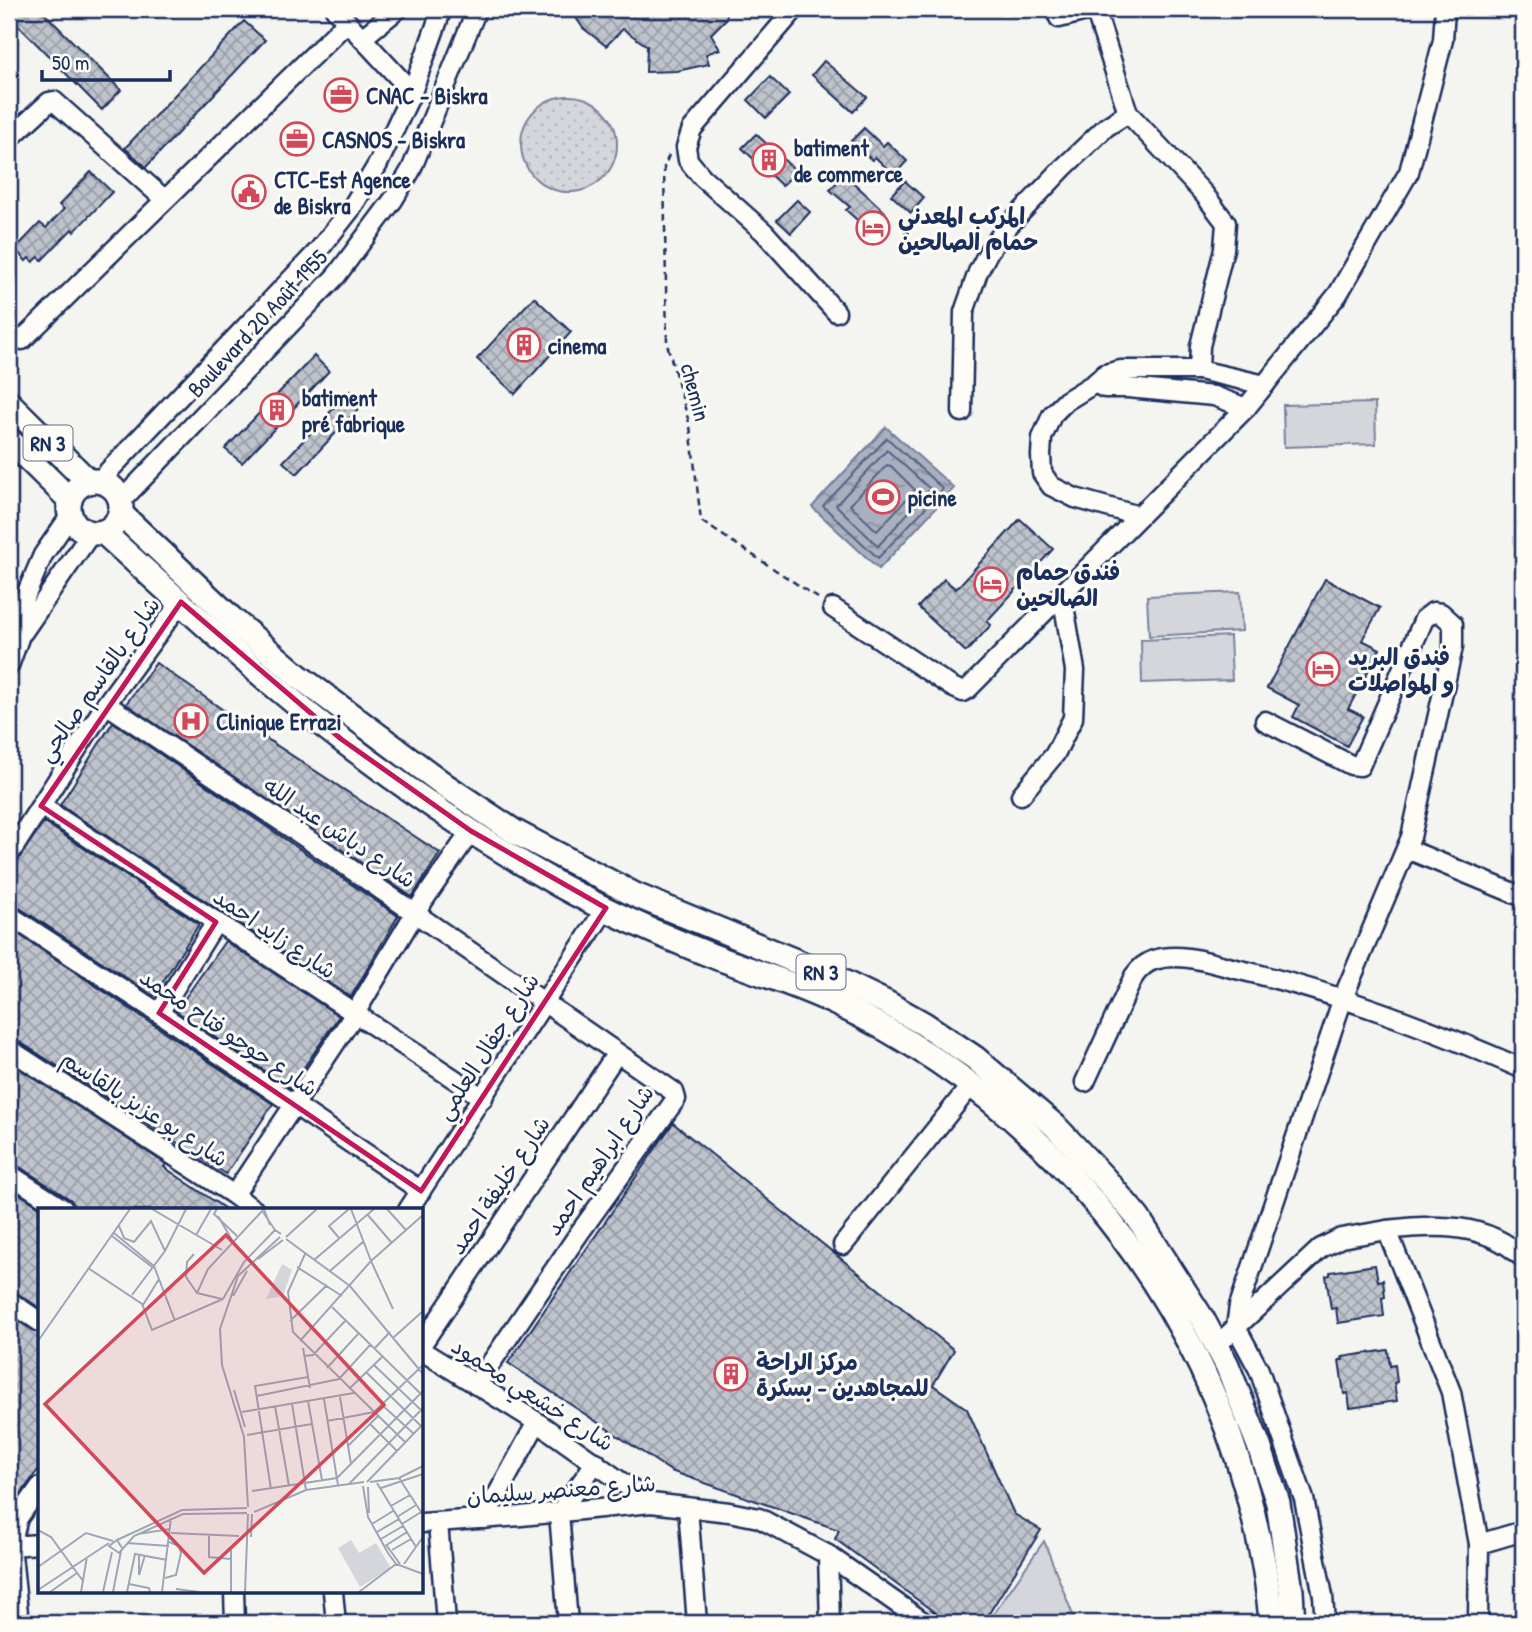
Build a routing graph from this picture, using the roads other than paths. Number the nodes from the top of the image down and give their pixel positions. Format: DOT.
graph roads {
  1 [pos="398,9"];
  2 [pos="442,9"];
  3 [pos="477,9"];
  4 [pos="795,9"];
  5 [pos="1095,9"];
  6 [pos="1445,9"];
  7 [pos="341,15"];
  8 [pos="1059,18"];
  9 [pos="362,38"];
  10 [pos="412,92"];
  11 [pos="1128,113"];
  12 [pos="9,139"];
  13 [pos="164,199"];
  14 [pos="836,312"];
  15 [pos="22,340"];
  16 [pos="1199,369"];
  17 [pos="1217,374"];
  18 [pos="1095,383"];
  19 [pos="1265,385"];
  20 [pos="1214,396"];
  21 [pos="9,403"];
  22 [pos="1246,408"];
  23 [pos="962,412"];
  24 [pos="9,440"];
  25 [pos="94,481"];
  26 [pos="70,508"];
  27 [pos="120,508"];
  28 [pos="1139,516"];
  29 [pos="97,533"];
  30 [pos="1062,594"];
  31 [pos="181,602"];
  32 [pos="833,608"];
  33 [pos="19,638"];
  34 [pos="9,666"];
  35 [pos="106,704"];
  36 [pos="1265,721"];
  37 [pos="1021,795"];
  38 [pos="41,806"];
  39 [pos="471,831"];
  40 [pos="1407,849"];
  41 [pos="9,855"];
  42 [pos="1523,897"];
  43 [pos="606,908"];
  44 [pos="415,913"];
  45 [pos="9,915"];
  46 [pos="216,922"];
  47 [pos="1343,998"];
  48 [pos="544,1004"];
  49 [pos="159,1013"];
  50 [pos="354,1015"];
  51 [pos="9,1049"];
  52 [pos="617,1053"];
  53 [pos="1523,1069"];
  54 [pos="1085,1082"];
  55 [pos="972,1084"];
  56 [pos="483,1098"];
  57 [pos="293,1105"];
  58 [pos="9,1174"];
  59 [pos="421,1191"];
  60 [pos="234,1195"];
  61 [pos="62,1208"];
  62 [pos="251,1208"];
  63 [pos="409,1208"];
  64 [pos="1387,1230"];
  65 [pos="843,1245"];
  66 [pos="1523,1258"];
  67 [pos="9,1301"];
  68 [pos="38,1321"];
  69 [pos="1236,1327"];
  70 [pos="424,1341"];
  71 [pos="1215,1347"];
  72 [pos="424,1352"];
  73 [pos="476,1385"];
  74 [pos="537,1422"];
  75 [pos="596,1462"];
  76 [pos="38,1490"];
  77 [pos="1304,1499"];
  78 [pos="651,1503"];
  79 [pos="1278,1503"];
  80 [pos="688,1508"];
  81 [pos="559,1513"];
  82 [pos="484,1518"];
  83 [pos="430,1523"];
  84 [pos="1523,1531"];
  85 [pos="38,1544"];
  86 [pos="1479,1544"];
  87 [pos="10,1545"];
  88 [pos="828,1555"];
  89 [pos="234,1594"];
  90 [pos="333,1594"];
  91 [pos="15,1620"];
  92 [pos="235,1623"];
  93 [pos="336,1623"];
  94 [pos="446,1623"];
  95 [pos="568,1623"];
  96 [pos="697,1623"];
  97 [pos="830,1623"];
  98 [pos="925,1623"];
  99 [pos="1271,1623"];
  100 [pos="1293,1623"];
  101 [pos="1325,1623"];
  102 [pos="1478,1623"];
  1 -- 9 [label="street"];
  2 -- 10 [label="street, Boulevard 20 Août 1955"];
  3 -- 27 [label="street, Boulevard 20 Août 1955"];
  4 -- 14 [label="street"];
  5 -- 8 [label="street"];
  5 -- 11 [label="street"];
  6 -- 19 [label="street"];
  7 -- 9 [label="street"];
  7 -- 13 [label="street"];
  9 -- 10 [label="street"];
  10 -- 25 [label="street, Boulevard 20 Août 1955"];
  11 -- 16 [label="street"];
  11 -- 23 [label="street"];
  12 -- 13 [label="street"];
  13 -- 15 [label="street"];
  16 -- 17 [label="street"];
  16 -- 18 [label="street"];
  17 -- 19 [label="street"];
  17 -- 20 [label="street"];
  18 -- 20 [label="street"];
  18 -- 28 [label="street"];
  19 -- 22 [label="street"];
  20 -- 22 [label="street"];
  21 -- 25 [label="main road, RN 3"];
  22 -- 28 [label="street"];
  24 -- 26 [label="main road, RN 3"];
  25 -- 26 [label="main road"];
  25 -- 27 [label="main road"];
  26 -- 29 [label="main road"];
  26 -- 33 [label="street"];
  27 -- 29 [label="main road"];
  27 -- 71 [label="main road, RN 3"];
  28 -- 30 [label="street"];
  29 -- 31 [label="main road, RN 3"];
  29 -- 33 [label="street"];
  30 -- 32 [label="street"];
  30 -- 37 [label="street"];
  31 -- 35 [label="street, شارع بالقاسم صالحي"];
  31 -- 39 [label="main road, RN 3"];
  33 -- 34 [label="street"];
  35 -- 38 [label="street, شارع بالقاسم صالحي"];
  35 -- 44 [label="street, شارع دباش عبد الله"];
  36 -- 40 [label="street"];
  38 -- 41 [label="street, شارع بالقاسم صالحي"];
  38 -- 46 [label="street, شارع زايد احمد"];
  39 -- 43 [label="main road, RN 3"];
  39 -- 44 [label="street"];
  40 -- 42 [label="street"];
  40 -- 47 [label="street"];
  43 -- 48 [label="street, شارع جفال العلمي"];
  43 -- 55 [label="main road, RN 3"];
  44 -- 48 [label="street, شارع دباش عبد الله"];
  44 -- 50 [label="street"];
  45 -- 49 [label="street, شارع حوحو فتاح محمد"];
  46 -- 49 [label="street"];
  46 -- 50 [label="street, شارع زايد احمد"];
  47 -- 53 [label="street"];
  47 -- 54 [label="street"];
  47 -- 69 [label="street"];
  48 -- 52 [label="street, شارع ابراهيم احمد"];
  48 -- 56 [label="street, شارع جفال العلمي"];
  49 -- 57 [label="street, شارع حوحو فتاح محمد"];
  50 -- 56 [label="street, شارع زايد احمد"];
  50 -- 57 [label="street"];
  51 -- 60 [label="street, شارع بو عزيز بالقاسم"];
  52 -- 70 [label="street, شارع خليفة احمد"];
  52 -- 73 [label="street, شارع ابراهيم احمد"];
  55 -- 65 [label="street"];
  55 -- 99 [label="main road, RN 3"];
  56 -- 59 [label="street, شارع جفال العلمي"];
  57 -- 59 [label="street, شارع حوحو فتاح محمد"];
  57 -- 60 [label="street"];
  58 -- 61 [label="street"];
  59 -- 63 [label="street, شارع جفال العلمي"];
  60 -- 62 [label="street, شارع بو عزيز بالقاسم"];
  64 -- 66 [label="street"];
  64 -- 69 [label="street"];
  64 -- 86 [label="street"];
  67 -- 68 [label="street"];
  69 -- 71 [label="street"];
  69 -- 77 [label="street"];
  71 -- 79 [label="main road, RN 3"];
  72 -- 73 [label="street, شارع خشعي محمود"];
  73 -- 74 [label="street, شارع خشعي محمود"];
  74 -- 75 [label="street, شارع خشعي محمود"];
  74 -- 82 [label="street"];
  75 -- 78 [label="street, شارع خشعي محمود"];
  75 -- 81 [label="street"];
  76 -- 87 [label="street"];
  77 -- 79 [label="street"];
  77 -- 101 [label="street"];
  78 -- 80 [label="street, شارع معنصر سليمان"];
  78 -- 81 [label="street, شارع معنصر سليمان"];
  79 -- 100 [label="main road, RN 3"];
  80 -- 88 [label="street, شارع معنصر سليمان"];
  80 -- 96 [label="street"];
  81 -- 82 [label="street, شارع معنصر سليمان"];
  81 -- 95 [label="street"];
  82 -- 83 [label="street, شارع معنصر سليمان"];
  83 -- 94 [label="street"];
  84 -- 86 [label="street"];
  85 -- 87 [label="street"];
  86 -- 102 [label="street"];
  87 -- 91 [label="street"];
  88 -- 97 [label="street"];
  88 -- 98 [label="street, شارع معنصر سليمان"];
  89 -- 92 [label="street"];
  90 -- 93 [label="street"];
}
